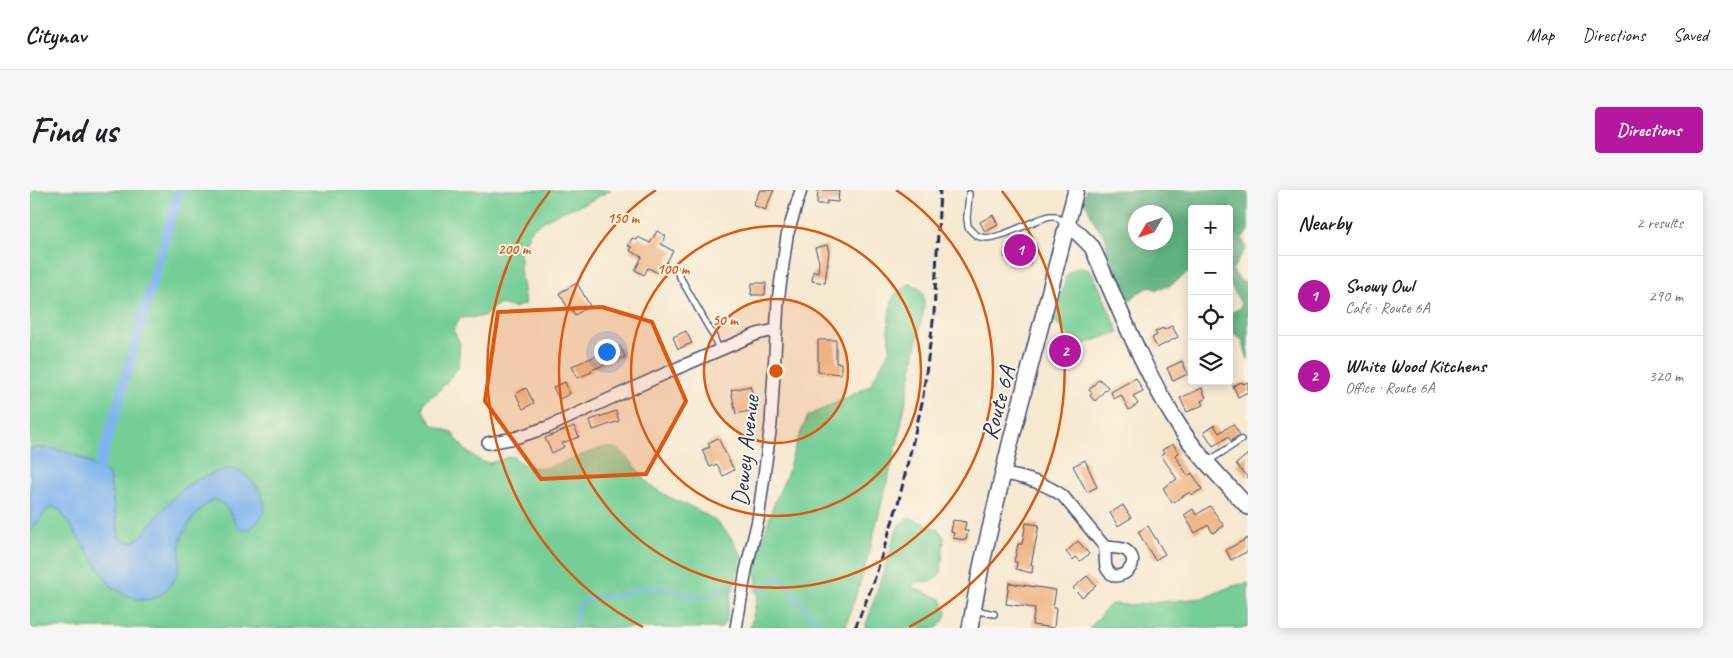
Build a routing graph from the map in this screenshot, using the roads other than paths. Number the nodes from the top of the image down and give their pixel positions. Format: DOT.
graph roads {
  1 [pos="801,190"];
  2 [pos="1073,193"];
  3 [pos="969,194"];
  4 [pos="1068,226"];
  5 [pos="1092,247"];
  6 [pos="676,270"];
  7 [pos="775,330"];
  8 [pos="719,350"];
  9 [pos="1241,440"];
  10 [pos="488,443"];
  11 [pos="1207,462"];
  12 [pos="1003,474"];
  13 [pos="1248,508"];
  14 [pos="1104,546"];
  15 [pos="974,610"];
  16 [pos="994,614"];
  17 [pos="736,628"];
  18 [pos="970,628"];
  1 -- 7 [label="street, Dewey Avenue"];
  2 -- 4 [label="main road, Route 6A"];
  2 -- 5 [label="main road"];
  3 -- 4 [label="lane"];
  4 -- 5 [label="main road"];
  4 -- 12 [label="main road, Route 6A"];
  5 -- 11 [label="main road"];
  6 -- 8 [label="lane"];
  7 -- 8 [label="street"];
  7 -- 17 [label="street, Dewey Avenue"];
  8 -- 10 [label="street"];
  9 -- 11 [label="lane"];
  11 -- 13 [label="main road"];
  12 -- 14 [label="street"];
  12 -- 15 [label="main road, Route 6A"];
  15 -- 16 [label="lane"];
  15 -- 18 [label="main road, Route 6A"];
}
